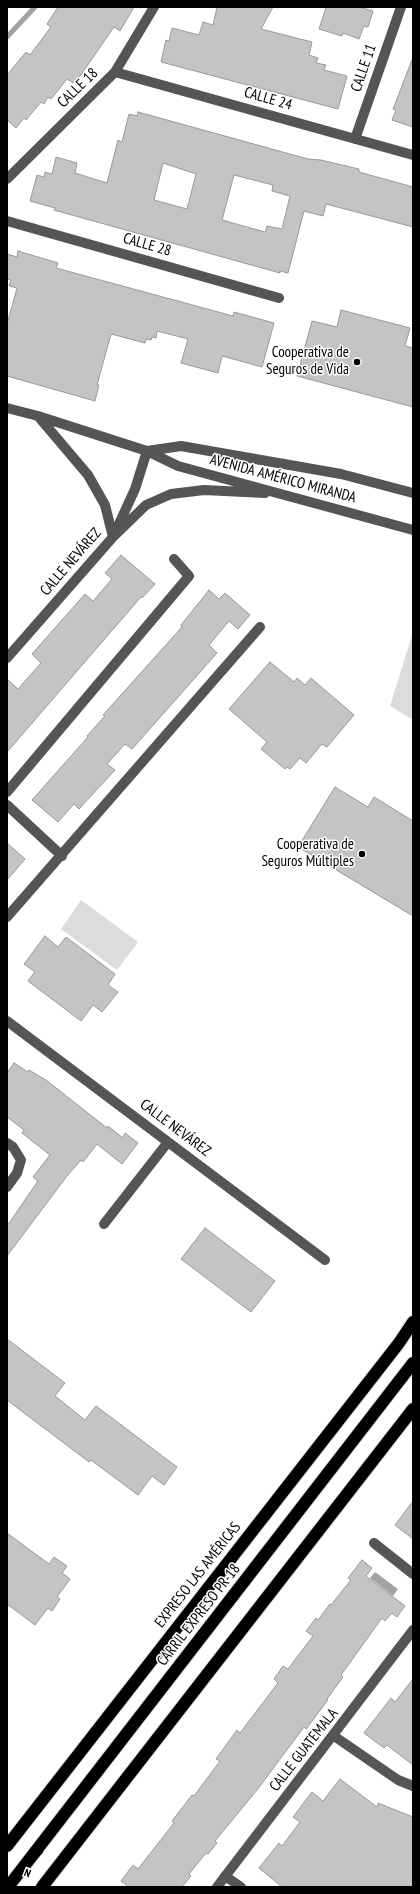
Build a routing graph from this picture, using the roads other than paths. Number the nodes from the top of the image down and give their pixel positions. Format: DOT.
graph roads {
  1 [pos="154,7"];
  2 [pos="401,7"];
  3 [pos="115,72"];
  4 [pos="355,139"];
  5 [pos="413,155"];
  6 [pos="7,179"];
  7 [pos="7,221"];
  8 [pos="279,298"];
  9 [pos="7,408"];
  10 [pos="38,416"];
  11 [pos="147,451"];
  12 [pos="413,493"];
  13 [pos="285,494"];
  14 [pos="413,530"];
  15 [pos="113,537"];
  16 [pos="174,559"];
  17 [pos="260,627"];
  18 [pos="7,658"];
  19 [pos="7,792"];
  20 [pos="7,805"];
  21 [pos="62,856"];
  22 [pos="7,917"];
  23 [pos="7,1022"];
  24 [pos="168,1142"];
  25 [pos="7,1143"];
  26 [pos="7,1186"];
  27 [pos="104,1224"];
  28 [pos="326,1260"];
  29 [pos="413,1322"];
  30 [pos="413,1363"];
  31 [pos="413,1409"];
  32 [pos="374,1543"];
  33 [pos="413,1574"];
  34 [pos="413,1630"];
  35 [pos="334,1736"];
  36 [pos="413,1786"];
  37 [pos="7,1846"];
  38 [pos="225,1876"];
  39 [pos="8,1887"];
  40 [pos="42,1887"];
  41 [pos="217,1887"];
  42 [pos="241,1887"];
  1 -- 3 [label="street, CALLE 18"];
  2 -- 4 [label="street, CALLE 11"];
  3 -- 4 [label="street, CALLE 24"];
  3 -- 6 [label="street, CALLE 18"];
  4 -- 5 [label="street, CALLE 24"];
  7 -- 8 [label="street, CALLE 28"];
  9 -- 10 [label="street, AVENIDA AMÉRICO MIRANDA"];
  10 -- 11 [label="street, AVENIDA AMÉRICO MIRANDA"];
  10 -- 15 [label="street"];
  11 -- 12 [label="street, AVENIDA AMÉRICO MIRANDA"];
  11 -- 13 [label="street, AVENIDA AMÉRICO MIRANDA"];
  11 -- 15 [label="street, CALLE NEVÁREZ"];
  13 -- 14 [label="street, AVENIDA AMÉRICO MIRANDA"];
  13 -- 15 [label="street"];
  15 -- 18 [label="street, CALLE NEVÁREZ"];
  16 -- 19 [label="street"];
  17 -- 21 [label="street"];
  20 -- 21 [label="street"];
  21 -- 22 [label="street"];
  23 -- 24 [label="street, CALLE NEVÁREZ"];
  24 -- 27 [label="street"];
  24 -- 28 [label="street, CALLE NEVÁREZ"];
  25 -- 26 [label="street"];
  29 -- 37 [label="highway, EXPRESO LAS AMÉRICAS"];
  30 -- 39 [label="highway, CARRIL EXPRESO PR-18"];
  31 -- 40 [label="highway"];
  32 -- 33 [label="street"];
  34 -- 35 [label="street, CALLE GUATEMALA"];
  35 -- 36 [label="street"];
  35 -- 38 [label="street, CALLE GUATEMALA"];
  38 -- 41 [label="street, CALLE GUATEMALA"];
  38 -- 42 [label="street"];
}
